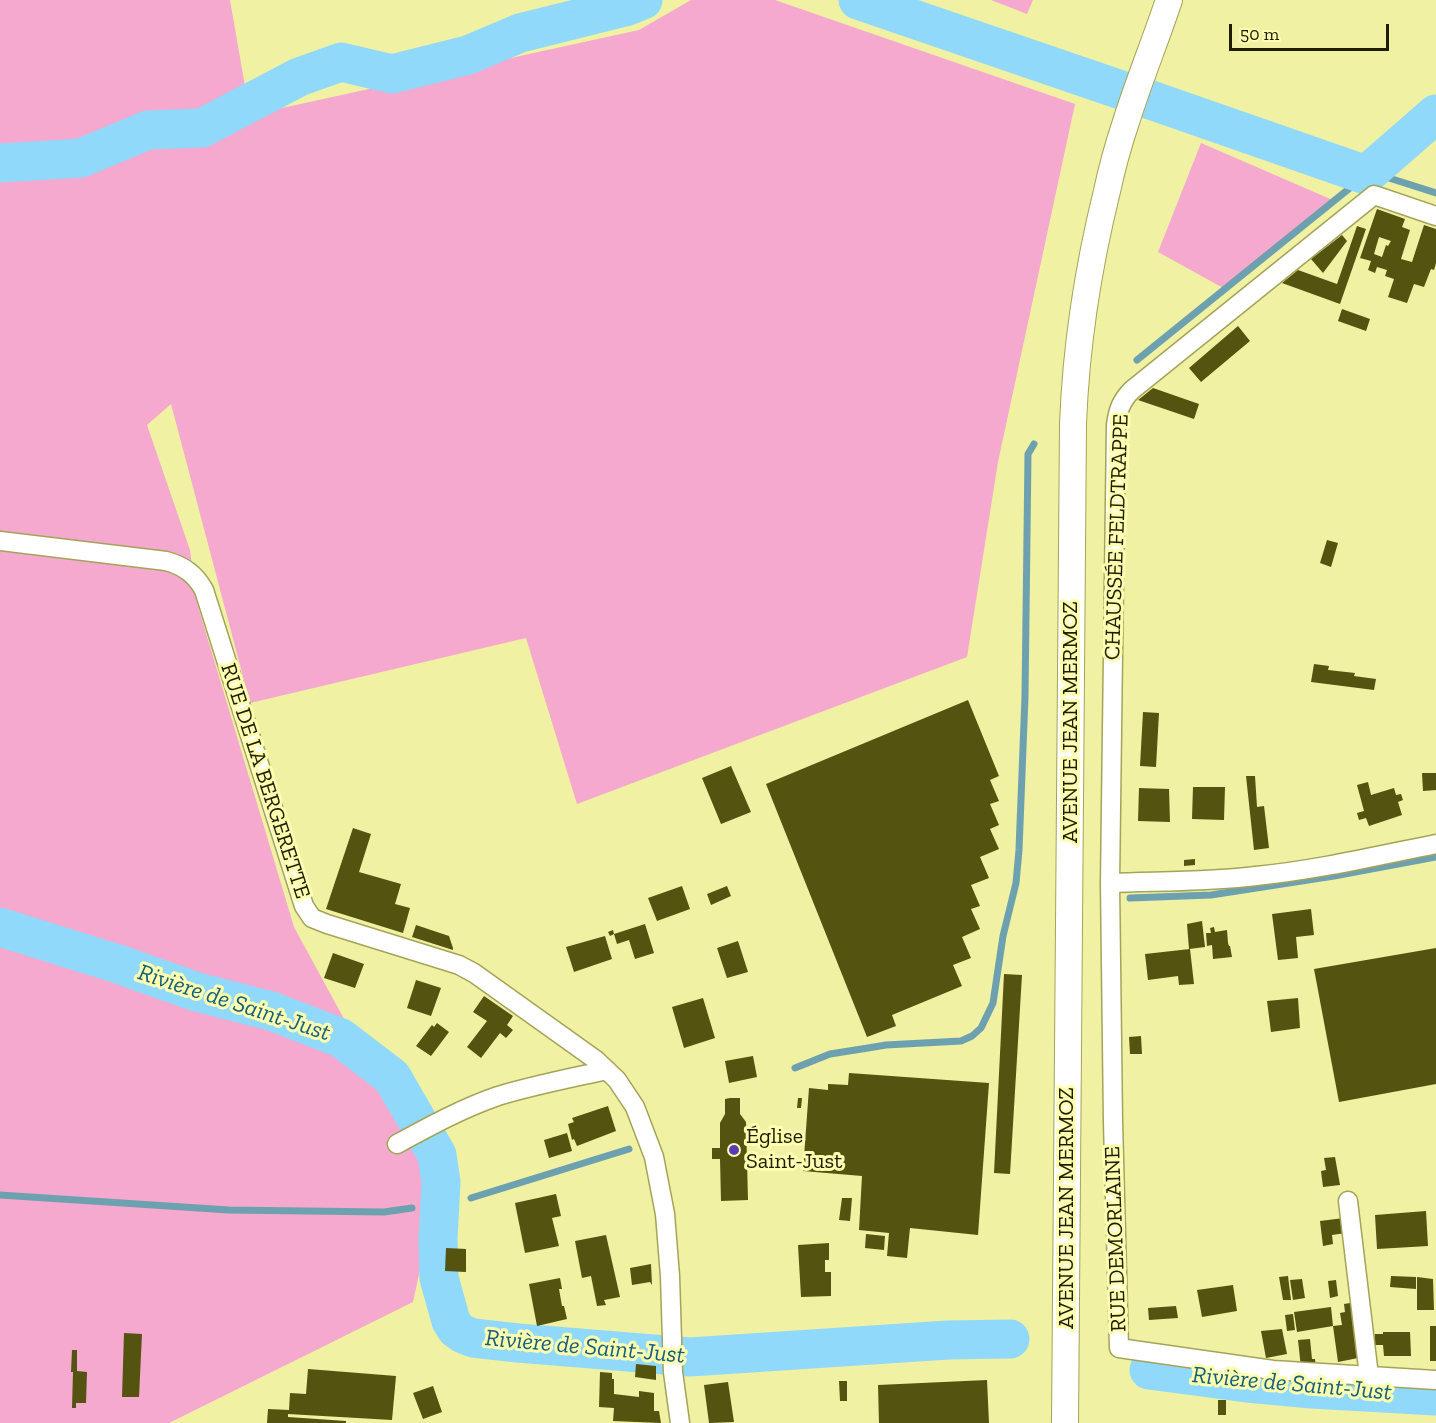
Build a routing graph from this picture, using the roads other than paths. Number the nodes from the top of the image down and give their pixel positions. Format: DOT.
graph roads {
  1 [pos="1171,0"];
  2 [pos="1436,216"];
  3 [pos="0,541"];
  4 [pos="1436,844"];
  5 [pos="1110,883"];
  6 [pos="607,1070"];
  7 [pos="405,1139"];
  8 [pos="1348,1201"];
  9 [pos="1369,1376"];
  10 [pos="1436,1380"];
  11 [pos="680,1423"];
  12 [pos="1065,1423"];
  1 -- 12 [label="main road, AVENUE JEAN MERMOZ"];
  2 -- 5 [label="street, CHAUSSÉE FELDTRAPPE"];
  3 -- 6 [label="street, RUE DE LA BERGERETTE"];
  4 -- 5 [label="street"];
  5 -- 9 [label="street, RUE DEMORLAINE"];
  6 -- 7 [label="street"];
  6 -- 11 [label="street, RUE DE LA BERGERETTE"];
  8 -- 9 [label="street"];
  9 -- 10 [label="street, RUE DEMORLAINE"];
}
